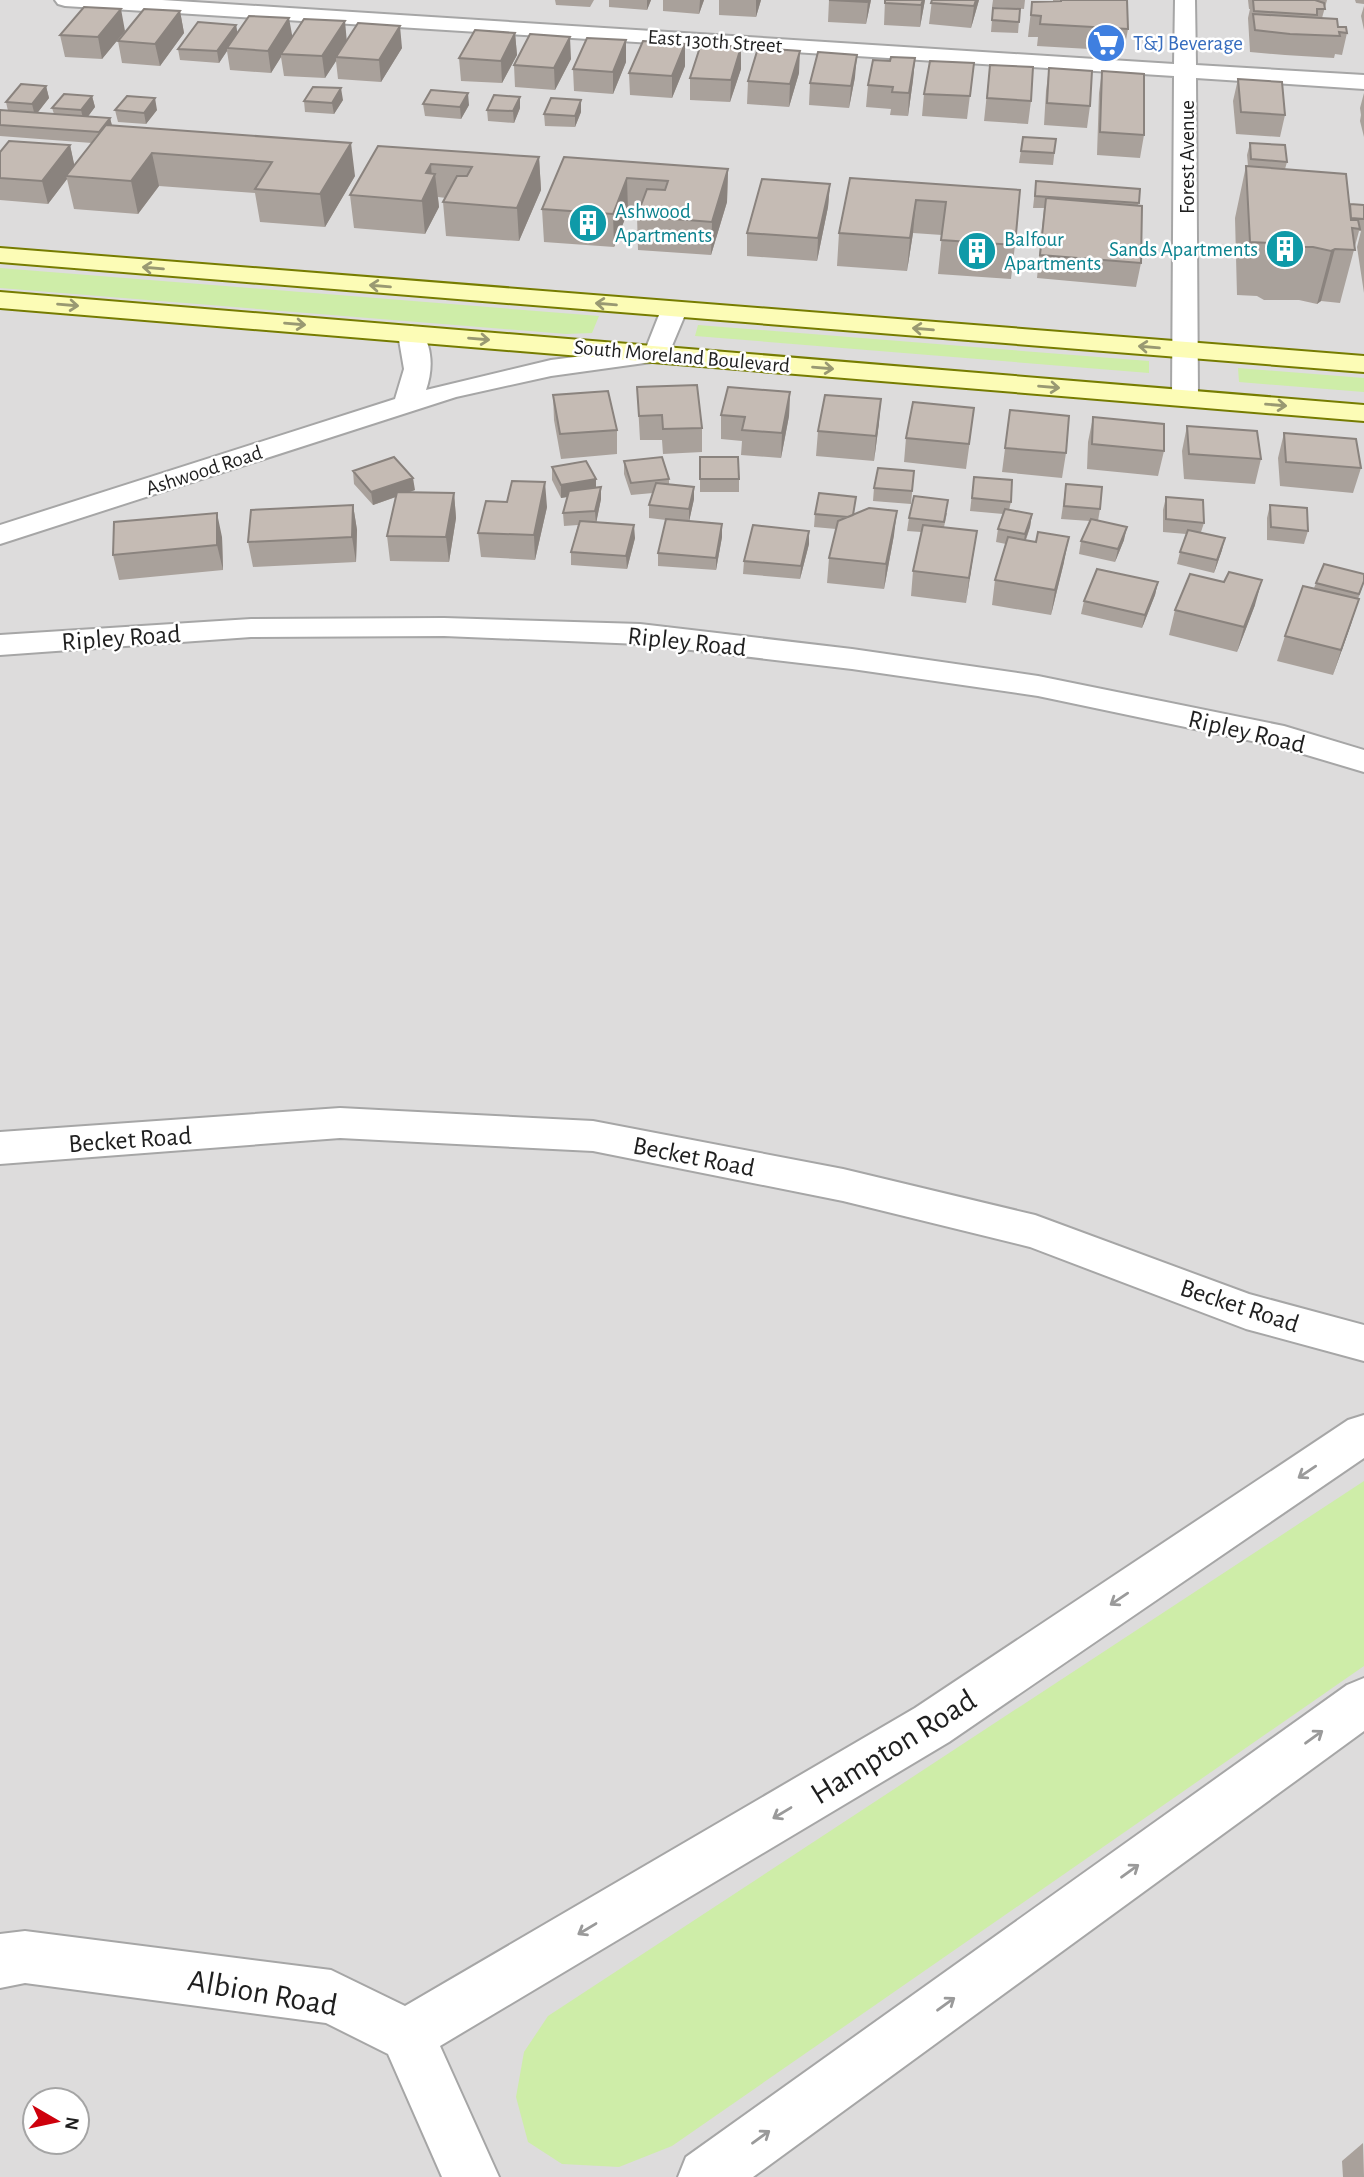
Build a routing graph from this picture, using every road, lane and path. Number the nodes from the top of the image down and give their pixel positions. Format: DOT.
graph roads {
  1 [pos="65,0"];
  2 [pos="1185,0"];
  3 [pos="1187,71"];
  4 [pos="1364,82"];
  5 [pos="0,255"];
  6 [pos="0,300"];
  7 [pos="674,310"];
  8 [pos="411,334"];
  9 [pos="1186,350"];
  10 [pos="657,354"];
  11 [pos="1364,364"];
  12 [pos="1185,398"];
  13 [pos="407,404"];
  14 [pos="1364,412"];
  15 [pos="0,535"];
  16 [pos="0,645"];
  17 [pos="1364,761"];
  18 [pos="0,1149"];
  19 [pos="1364,1343"];
  20 [pos="1364,1434"];
  21 [pos="1364,1702"];
  22 [pos="0,1961"];
  23 [pos="407,2035"];
  24 [pos="471,2177"];
  25 [pos="706,2177"];
  1 -- 3 [label="street, East 130th Street"];
  2 -- 3 [label="street, Forest Avenue"];
  3 -- 4 [label="street, East 130th Street"];
  3 -- 9 [label="street, Forest Avenue"];
  7 -- 5 [label="street, South Moreland Boulevard, one-way"];
  6 -- 8 [label="street, South Moreland Boulevard, one-way"];
  9 -- 7 [label="street, South Moreland Boulevard, one-way"];
  7 -- 10 [label="street"];
  8 -- 10 [label="street, South Moreland Boulevard, one-way"];
  8 -- 13 [label="street"];
  9 -- 11 [label="street, South Moreland Boulevard"];
  9 -- 12 [label="street, Forest Avenue"];
  10 -- 12 [label="street, South Moreland Boulevard, one-way"];
  10 -- 13 [label="street, Ashwood Road"];
  12 -- 14 [label="street, South Moreland Boulevard, one-way"];
  13 -- 15 [label="street, Ashwood Road"];
  16 -- 17 [label="street, Ripley Road"];
  18 -- 19 [label="street, Becket Road"];
  20 -- 23 [label="street, Hampton Road, one-way"];
  25 -- 21 [label="street, one-way"];
  22 -- 23 [label="street, Albion Road"];
  23 -- 24 [label="street"];
}
